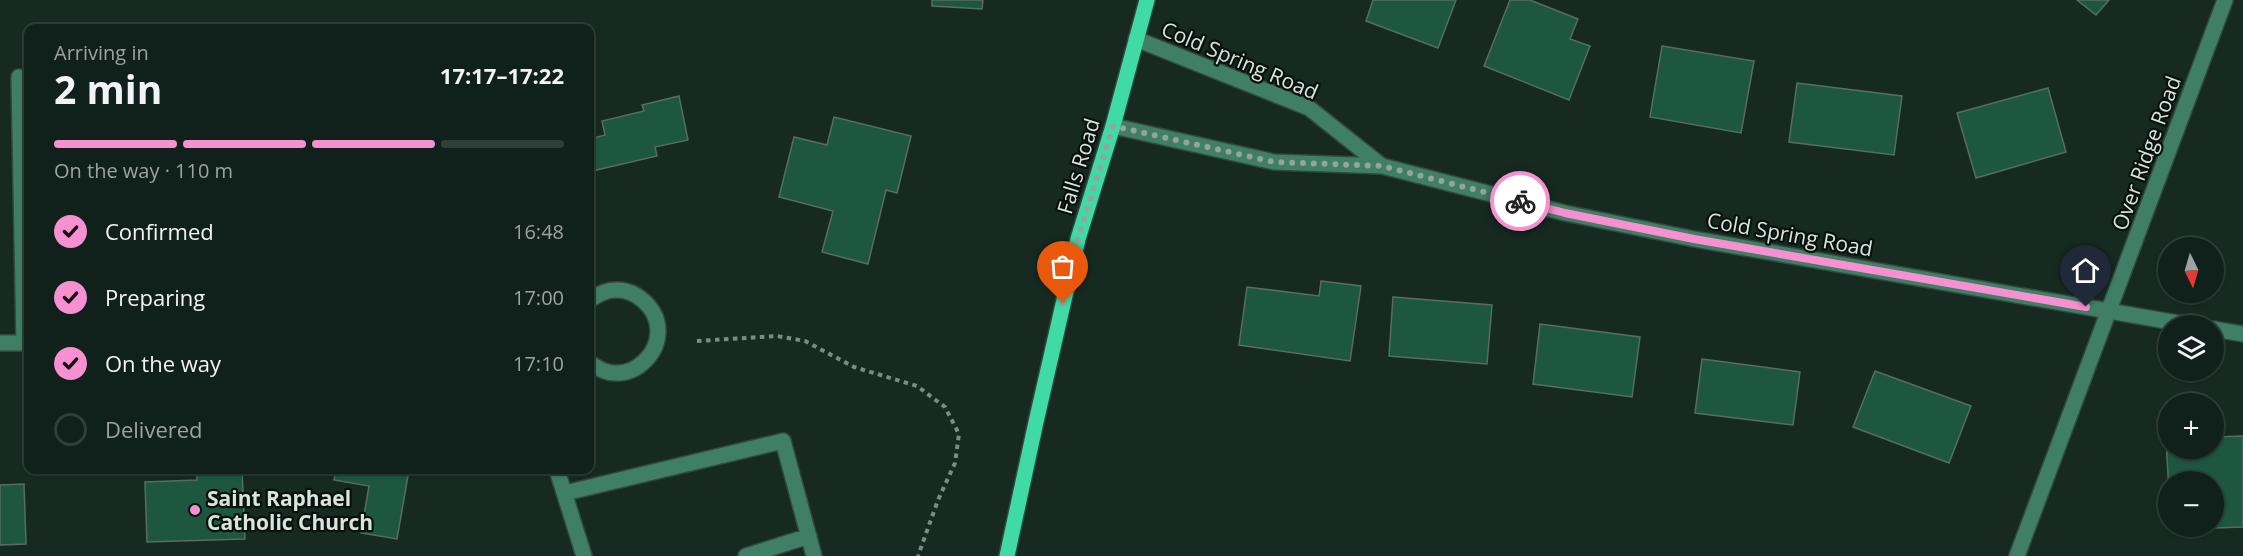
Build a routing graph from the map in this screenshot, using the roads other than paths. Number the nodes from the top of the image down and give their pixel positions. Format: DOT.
graph roads {
  1 [pos="1147,0"];
  2 [pos="2225,0"];
  3 [pos="1136,39"];
  4 [pos="19,77"];
  5 [pos="1113,126"];
  6 [pos="1382,166"];
  7 [pos="24,267"];
  8 [pos="594,297"];
  9 [pos="2109,311"];
  10 [pos="2158,320"];
  11 [pos="2224,331"];
  12 [pos="2243,334"];
  13 [pos="0,343"];
  14 [pos="24,343"];
  15 [pos="594,366"];
  16 [pos="558,474"];
  17 [pos="565,493"];
  18 [pos="809,536"];
  19 [pos="584,556"];
  20 [pos="746,556"];
  21 [pos="814,556"];
  22 [pos="1008,556"];
  23 [pos="2017,556"];
  1 -- 3 [label="main road, Falls Road"];
  2 -- 9 [label="street, Over Ridge Road"];
  3 -- 5 [label="main road, Falls Road"];
  3 -- 6 [label="street, Cold Spring Road"];
  4 -- 7 [label="street"];
  5 -- 6 [label="street, Cold Spring Road"];
  5 -- 22 [label="main road, Falls Road"];
  6 -- 9 [label="street, Cold Spring Road"];
  8 -- 15 [label="street"];
  9 -- 10 [label="street, Cold Spring Road"];
  9 -- 23 [label="street, Over Ridge Road"];
  11 -- 12 [label="street"];
  13 -- 14 [label="street"];
  16 -- 17 [label="street"];
  17 -- 18 [label="street"];
  17 -- 19 [label="street"];
  18 -- 20 [label="street"];
  18 -- 21 [label="street"];
}
